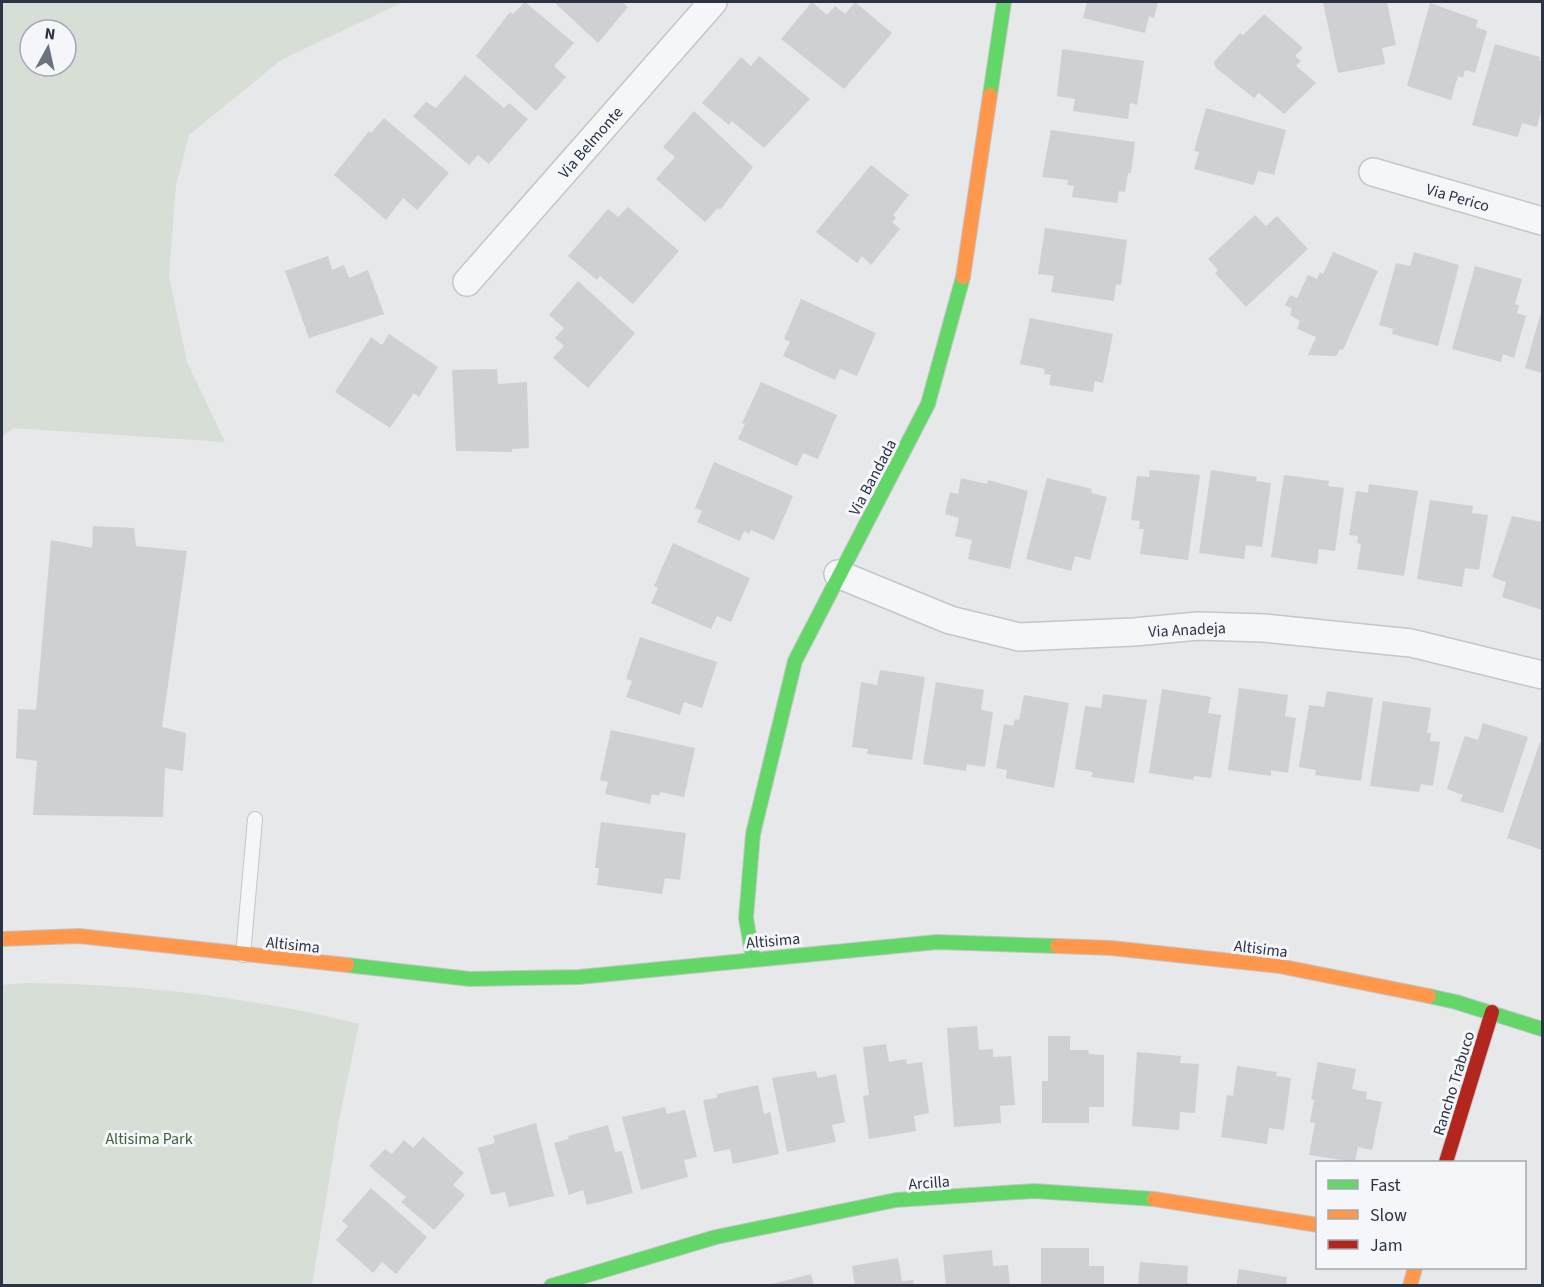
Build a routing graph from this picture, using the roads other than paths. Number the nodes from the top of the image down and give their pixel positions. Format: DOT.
graph roads {
  1 [pos="713,2"];
  2 [pos="1004,2"];
  3 [pos="1373,172"];
  4 [pos="1542,221"];
  5 [pos="467,282"];
  6 [pos="838,574"];
  7 [pos="1542,675"];
  8 [pos="255,819"];
  9 [pos="2,939"];
  10 [pos="243,955"];
  11 [pos="753,958"];
  12 [pos="1492,1012"];
  13 [pos="1542,1029"];
  14 [pos="1446,1161"];
  15 [pos="1316,1225"];
  16 [pos="1415,1269"];
  17 [pos="551,1286"];
  18 [pos="1410,1286"];
  1 -- 5 [label="street, Via Belmonte"];
  2 -- 6 [label="street, Via Bandada"];
  3 -- 4 [label="street, Via Perico"];
  6 -- 7 [label="street, Via Anadeja"];
  6 -- 11 [label="street, Via Bandada"];
  8 -- 10 [label="lane"];
  9 -- 10 [label="street, Altisima"];
  10 -- 11 [label="street, Altisima"];
  11 -- 12 [label="street, Altisima"];
  12 -- 13 [label="street, Altisima"];
  12 -- 14 [label="street, Rancho Trabuco"];
  15 -- 17 [label="street, Arcilla"];
  16 -- 18 [label="street"];
}
